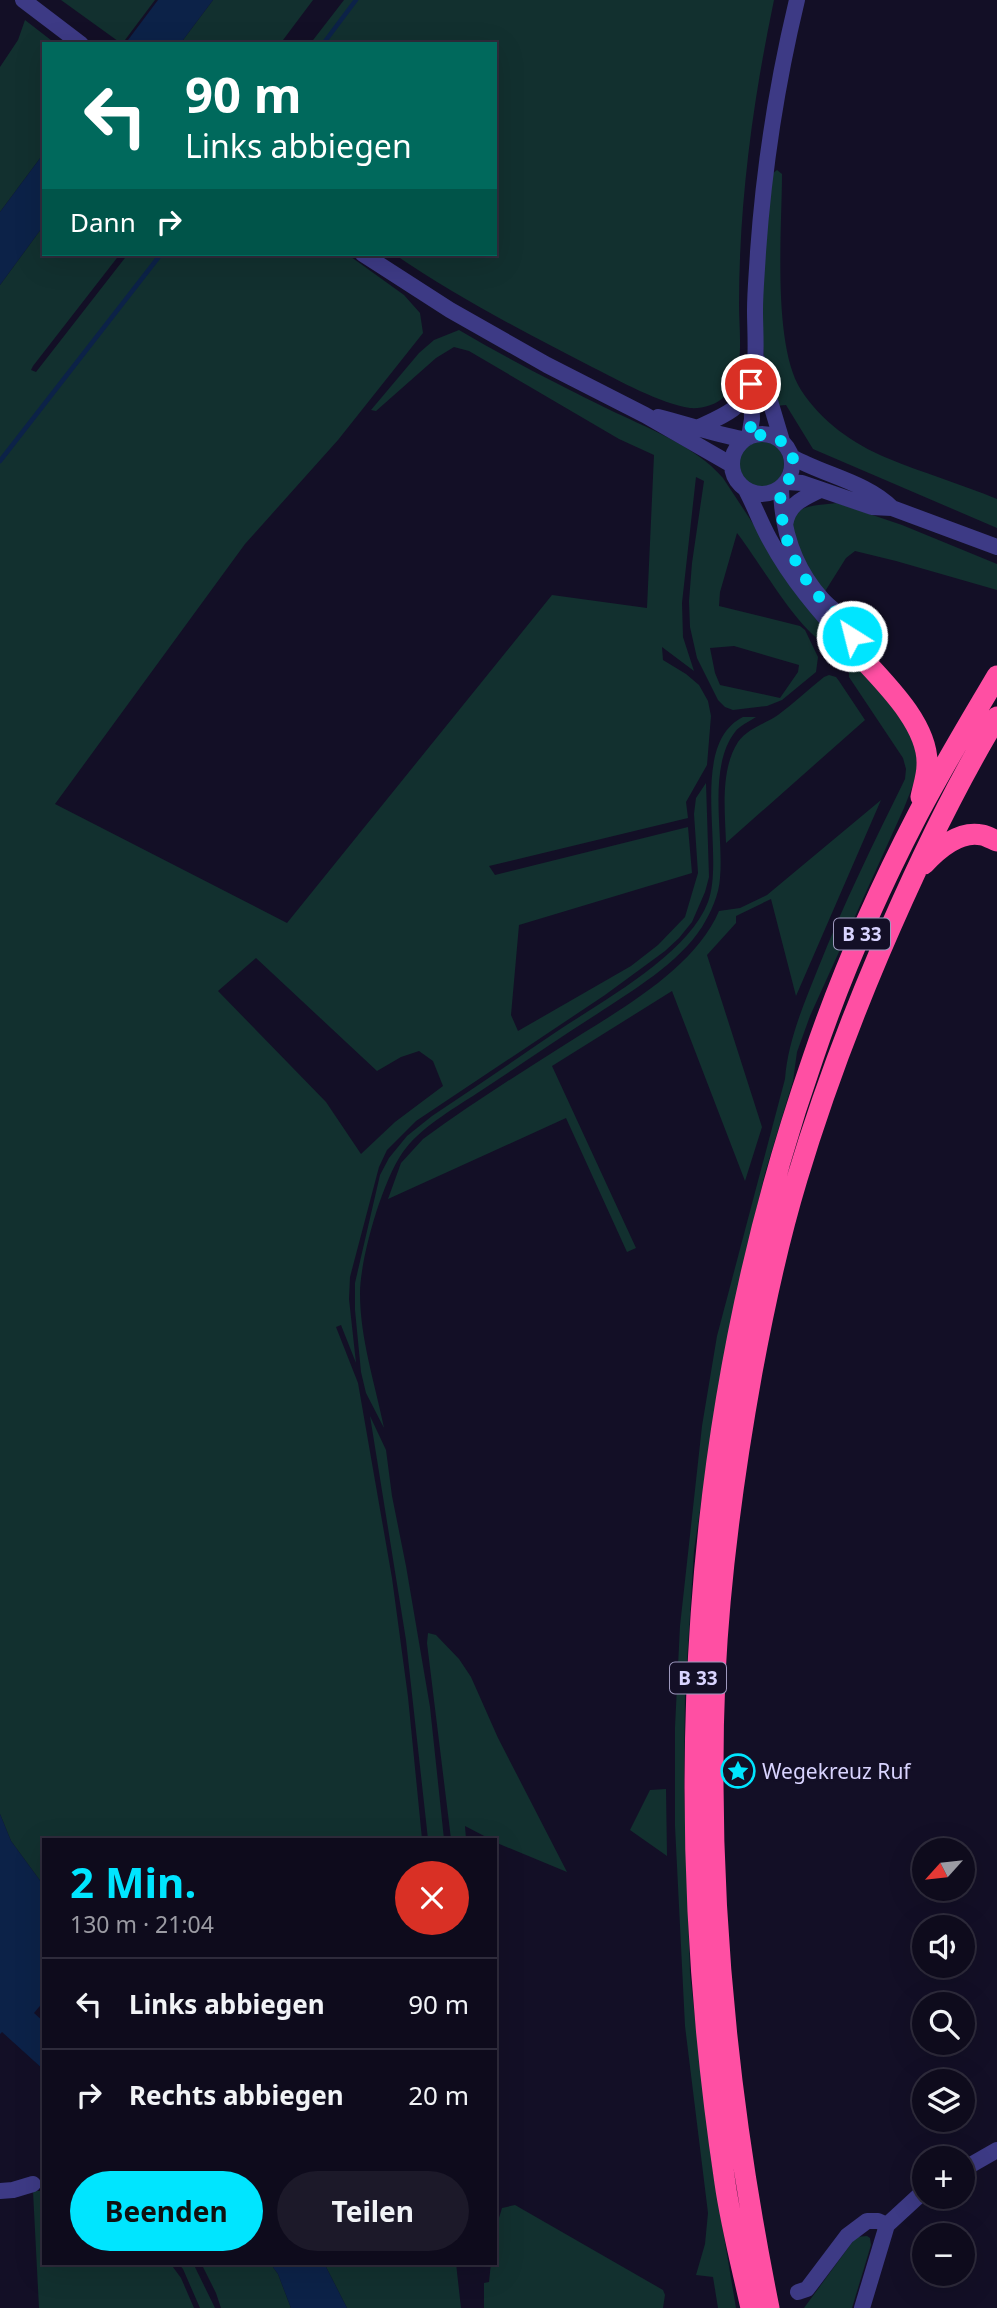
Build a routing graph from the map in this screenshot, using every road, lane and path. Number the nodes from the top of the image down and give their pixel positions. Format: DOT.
graph roads {
  1 [pos="797,0"];
  2 [pos="28,4"];
  3 [pos="78,42"];
  4 [pos="366,256"];
  5 [pos="755,348"];
  6 [pos="751,384"];
  7 [pos="645,415"];
  8 [pos="699,427"];
  9 [pos="746,439"];
  10 [pos="782,441"];
  11 [pos="792,457"];
  12 [pos="732,465"];
  13 [pos="784,485"];
  14 [pos="820,490"];
  15 [pos="746,491"];
  16 [pos="892,508"];
  17 [pos="784,528"];
  18 [pos="997,547"];
  19 [pos="849,644"];
  20 [pos="997,676"];
  21 [pos="997,717"];
  22 [pos="918,814"];
  23 [pos="997,841"];
  24 [pos="913,875"];
  25 [pos="997,2150"];
  26 [pos="975,2162"];
  27 [pos="33,2184"];
  28 [pos="0,2190"];
  29 [pos="912,2202"];
  30 [pos="887,2225"];
  31 [pos="798,2292"];
  32 [pos="751,2308"];
  33 [pos="769,2308"];
  34 [pos="862,2308"];
  1 -- 5 [label="street"];
  2 -- 3 [label="street"];
  4 -- 7 [label="street"];
  5 -- 6 [label="street"];
  5 -- 10 [label="street"];
  6 -- 8 [label="street"];
  6 -- 9 [label="street"];
  7 -- 8 [label="street"];
  7 -- 12 [label="street"];
  8 -- 9 [label="street"];
  9 -- 10 [label="street"];
  9 -- 12 [label="street"];
  10 -- 11 [label="street"];
  11 -- 13 [label="street"];
  11 -- 16 [label="street"];
  12 -- 15 [label="street"];
  13 -- 14 [label="street"];
  13 -- 15 [label="street"];
  13 -- 17 [label="street"];
  14 -- 16 [label="street"];
  14 -- 17 [label="street"];
  15 -- 19 [label="street"];
  16 -- 18 [label="street"];
  17 -- 19 [label="street"];
  19 -- 22 [label="highway, B 33"];
  20 -- 22 [label="highway, B 33"];
  21 -- 24 [label="highway, B 33"];
  22 -- 32 [label="highway, B 33"];
  23 -- 24 [label="highway"];
  24 -- 33 [label="highway, B 33"];
  25 -- 26 [label="street"];
  27 -- 28 [label="street"];
  29 -- 30 [label="street"];
  30 -- 31 [label="street"];
  30 -- 34 [label="street"];
}
